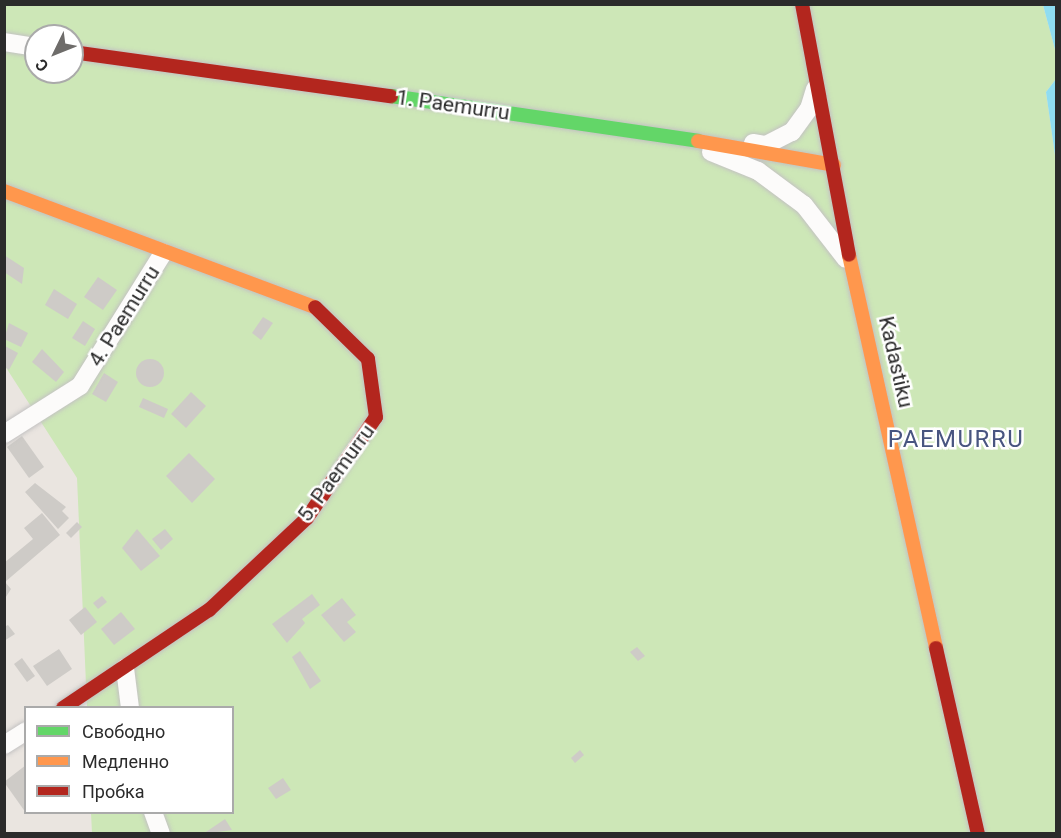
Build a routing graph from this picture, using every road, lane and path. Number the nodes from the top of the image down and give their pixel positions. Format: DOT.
graph roads {
  1 [pos="802,4"];
  2 [pos="4,42"];
  3 [pos="24,45"];
  4 [pos="84,54"];
  5 [pos="818,76"];
  6 [pos="667,135"];
  7 [pos="834,165"];
  8 [pos="4,191"];
  9 [pos="163,252"];
  10 [pos="851,267"];
  11 [pos="4,434"];
  12 [pos="124,668"];
  13 [pos="66,706"];
  14 [pos="130,706"];
  15 [pos="24,732"];
  16 [pos="4,745"];
  17 [pos="153,814"];
  18 [pos="161,834"];
  19 [pos="978,834"];
  1 -- 5 [label="street, Kadastiku"];
  2 -- 3 [label="street"];
  4 -- 6 [label="street, 1. Paemurru"];
  5 -- 6 [label="street"];
  5 -- 7 [label="street, Kadastiku"];
  6 -- 7 [label="street, 1. Paemurru"];
  6 -- 10 [label="street"];
  7 -- 10 [label="street, Kadastiku"];
  8 -- 9 [label="street, 4. Paemurru"];
  9 -- 11 [label="street, 4. Paemurru"];
  9 -- 12 [label="street, 5. Paemurru"];
  10 -- 19 [label="street, Kadastiku"];
  12 -- 13 [label="street, 5. Paemurru"];
  12 -- 14 [label="street"];
  15 -- 16 [label="street"];
  17 -- 18 [label="street"];
}
